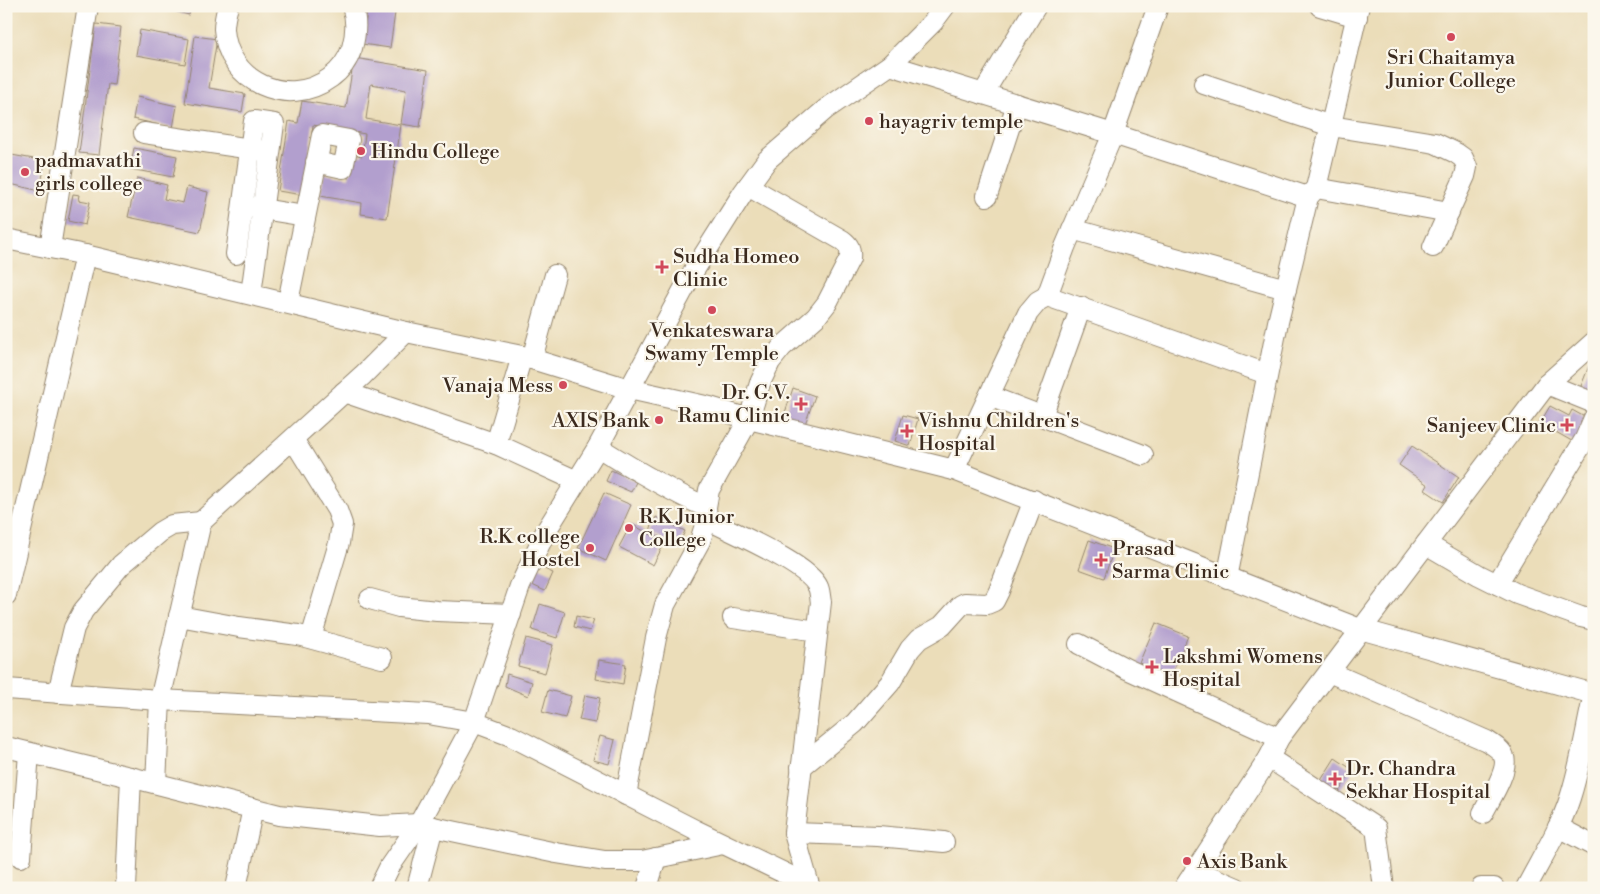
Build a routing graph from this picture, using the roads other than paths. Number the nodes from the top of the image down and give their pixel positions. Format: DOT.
graph roads {
  1 [pos="88,6"];
  2 [pos="228,6"];
  3 [pos="352,6"];
  4 [pos="944,6"];
  5 [pos="1036,6"];
  6 [pos="1158,6"];
  7 [pos="1320,6"];
  8 [pos="1358,11"];
  9 [pos="890,65"];
  10 [pos="1204,84"];
  11 [pos="281,92"];
  12 [pos="983,94"];
  13 [pos="1017,104"];
  14 [pos="274,124"];
  15 [pos="1331,126"];
  16 [pos="144,133"];
  17 [pos="1113,134"];
  18 [pos="250,149"];
  19 [pos="271,152"];
  20 [pos="316,162"];
  21 [pos="748,186"];
  22 [pos="1312,192"];
  23 [pos="987,196"];
  24 [pos="243,205"];
  25 [pos="263,209"];
  26 [pos="1449,212"];
  27 [pos="305,216"];
  28 [pos="1072,229"];
  29 [pos="6,239"];
  30 [pos="1433,247"];
  31 [pos="50,248"];
  32 [pos="236,254"];
  33 [pos="86,255"];
  34 [pos="555,275"];
  35 [pos="1286,289"];
  36 [pos="251,294"];
  37 [pos="1047,296"];
  38 [pos="288,302"];
  39 [pos="1081,307"];
  40 [pos="406,332"];
  41 [pos="1594,342"];
  42 [pos="527,358"];
  43 [pos="1267,374"];
  44 [pos="1547,384"];
  45 [pos="629,389"];
  46 [pos="344,392"];
  47 [pos="988,396"];
  48 [pos="1594,402"];
  49 [pos="1042,416"];
  50 [pos="1594,418"];
  51 [pos="749,419"];
  52 [pos="293,439"];
  53 [pos="496,444"];
  54 [pos="598,447"];
  55 [pos="1144,455"];
  56 [pos="954,470"];
  57 [pos="577,481"];
  58 [pos="1034,500"];
  59 [pos="706,513"];
  60 [pos="201,522"];
  61 [pos="1426,544"];
  62 [pos="1227,578"];
  63 [pos="1497,584"];
  64 [pos="6,595"];
  65 [pos="370,598"];
  66 [pos="511,614"];
  67 [pos="179,616"];
  68 [pos="733,618"];
  69 [pos="1594,620"];
  70 [pos="1360,629"];
  71 [pos="817,631"];
  72 [pos="311,638"];
  73 [pos="1079,644"];
  74 [pos="382,658"];
  75 [pos="1329,672"];
  76 [pos="6,689"];
  77 [pos="58,693"];
  78 [pos="1594,694"];
  79 [pos="160,700"];
  80 [pos="474,722"];
  81 [pos="1280,738"];
  82 [pos="6,748"];
  83 [pos="29,753"];
  84 [pos="1269,758"];
  85 [pos="801,768"];
  86 [pos="131,777"];
  87 [pos="156,784"];
  88 [pos="626,795"];
  89 [pos="252,808"];
  90 [pos="1483,813"];
  91 [pos="426,826"];
  92 [pos="1558,827"];
  93 [pos="794,833"];
  94 [pos="944,842"];
  95 [pos="723,844"];
  96 [pos="1594,846"];
  97 [pos="21,858"];
  98 [pos="656,858"];
  99 [pos="1185,882"];
  100 [pos="809,886"];
  101 [pos="126,888"];
  102 [pos="236,888"];
  103 [pos="379,888"];
  104 [pos="417,888"];
  105 [pos="647,888"];
  106 [pos="1237,888"];
  107 [pos="1384,888"];
  108 [pos="1481,888"];
  109 [pos="1494,888"];
  110 [pos="1526,888"];
  1 -- 31 [label="street"];
  2 -- 11 [label="street"];
  3 -- 11 [label="street"];
  4 -- 9 [label="street"];
  5 -- 12 [label="street"];
  6 -- 17 [label="street"];
  7 -- 8 [label="street"];
  8 -- 15 [label="street"];
  9 -- 12 [label="street"];
  9 -- 21 [label="street"];
  10 -- 15 [label="street"];
  11 -- 14 [label="street"];
  12 -- 13 [label="street"];
  13 -- 17 [label="street"];
  13 -- 23 [label="street"];
  14 -- 18 [label="street"];
  14 -- 19 [label="street"];
  15 -- 22 [label="street"];
  15 -- 26 [label="street"];
  16 -- 18 [label="street"];
  17 -- 22 [label="street"];
  17 -- 28 [label="street"];
  18 -- 19 [label="street"];
  18 -- 24 [label="street"];
  19 -- 25 [label="street"];
  20 -- 27 [label="street"];
  21 -- 45 [label="street"];
  21 -- 51 [label="street"];
  22 -- 26 [label="street"];
  22 -- 35 [label="street"];
  24 -- 25 [label="street"];
  24 -- 32 [label="street"];
  25 -- 27 [label="street"];
  25 -- 36 [label="street"];
  26 -- 30 [label="street"];
  27 -- 38 [label="street"];
  28 -- 35 [label="street"];
  28 -- 37 [label="street"];
  29 -- 31 [label="street"];
  31 -- 33 [label="street"];
  33 -- 36 [label="street"];
  33 -- 64 [label="street"];
  34 -- 42 [label="street"];
  35 -- 43 [label="street"];
  36 -- 38 [label="street"];
  37 -- 39 [label="street"];
  37 -- 47 [label="street"];
  38 -- 40 [label="street"];
  39 -- 43 [label="street"];
  39 -- 49 [label="street"];
  40 -- 42 [label="street"];
  40 -- 46 [label="street"];
  41 -- 44 [label="street"];
  42 -- 45 [label="street"];
  42 -- 53 [label="street"];
  43 -- 62 [label="street"];
  44 -- 48 [label="street"];
  44 -- 61 [label="street"];
  45 -- 51 [label="street"];
  45 -- 54 [label="street"];
  46 -- 52 [label="street"];
  46 -- 53 [label="street"];
  47 -- 49 [label="street"];
  47 -- 56 [label="street"];
  49 -- 55 [label="street"];
  50 -- 63 [label="street"];
  51 -- 56 [label="street"];
  51 -- 59 [label="street"];
  52 -- 60 [label="street"];
  52 -- 72 [label="street"];
  53 -- 57 [label="street"];
  54 -- 57 [label="street"];
  54 -- 59 [label="street"];
  56 -- 58 [label="street"];
  57 -- 66 [label="street"];
  58 -- 62 [label="street"];
  58 -- 85 [label="street"];
  59 -- 71 [label="street"];
  59 -- 88 [label="street"];
  60 -- 67 [label="street"];
  60 -- 77 [label="street"];
  61 -- 63 [label="street"];
  61 -- 70 [label="street"];
  62 -- 70 [label="street"];
  63 -- 69 [label="street"];
  65 -- 66 [label="street"];
  66 -- 80 [label="street"];
  67 -- 72 [label="street"];
  67 -- 79 [label="street"];
  68 -- 71 [label="street"];
  70 -- 75 [label="street"];
  70 -- 78 [label="street"];
  71 -- 85 [label="street"];
  72 -- 74 [label="street"];
  73 -- 81 [label="street"];
  75 -- 81 [label="street"];
  75 -- 90 [label="street"];
  76 -- 77 [label="street"];
  77 -- 79 [label="street"];
  78 -- 92 [label="street"];
  79 -- 80 [label="street"];
  79 -- 87 [label="street"];
  80 -- 88 [label="street"];
  80 -- 91 [label="street"];
  81 -- 84 [label="street"];
  82 -- 83 [label="street"];
  83 -- 86 [label="street"];
  83 -- 97 [label="street"];
  84 -- 99 [label="street"];
  84 -- 107 [label="street"];
  85 -- 93 [label="street"];
  86 -- 87 [label="street"];
  86 -- 101 [label="street"];
  87 -- 89 [label="street"];
  88 -- 95 [label="street"];
  89 -- 91 [label="street"];
  89 -- 102 [label="street"];
  91 -- 98 [label="street"];
  91 -- 103 [label="street"];
  91 -- 104 [label="street"];
  92 -- 96 [label="street"];
  92 -- 110 [label="street"];
  93 -- 94 [label="street"];
  93 -- 100 [label="street"];
  95 -- 98 [label="street"];
  95 -- 100 [label="street"];
  98 -- 105 [label="street"];
  99 -- 106 [label="street"];
  108 -- 109 [label="street"];
}
